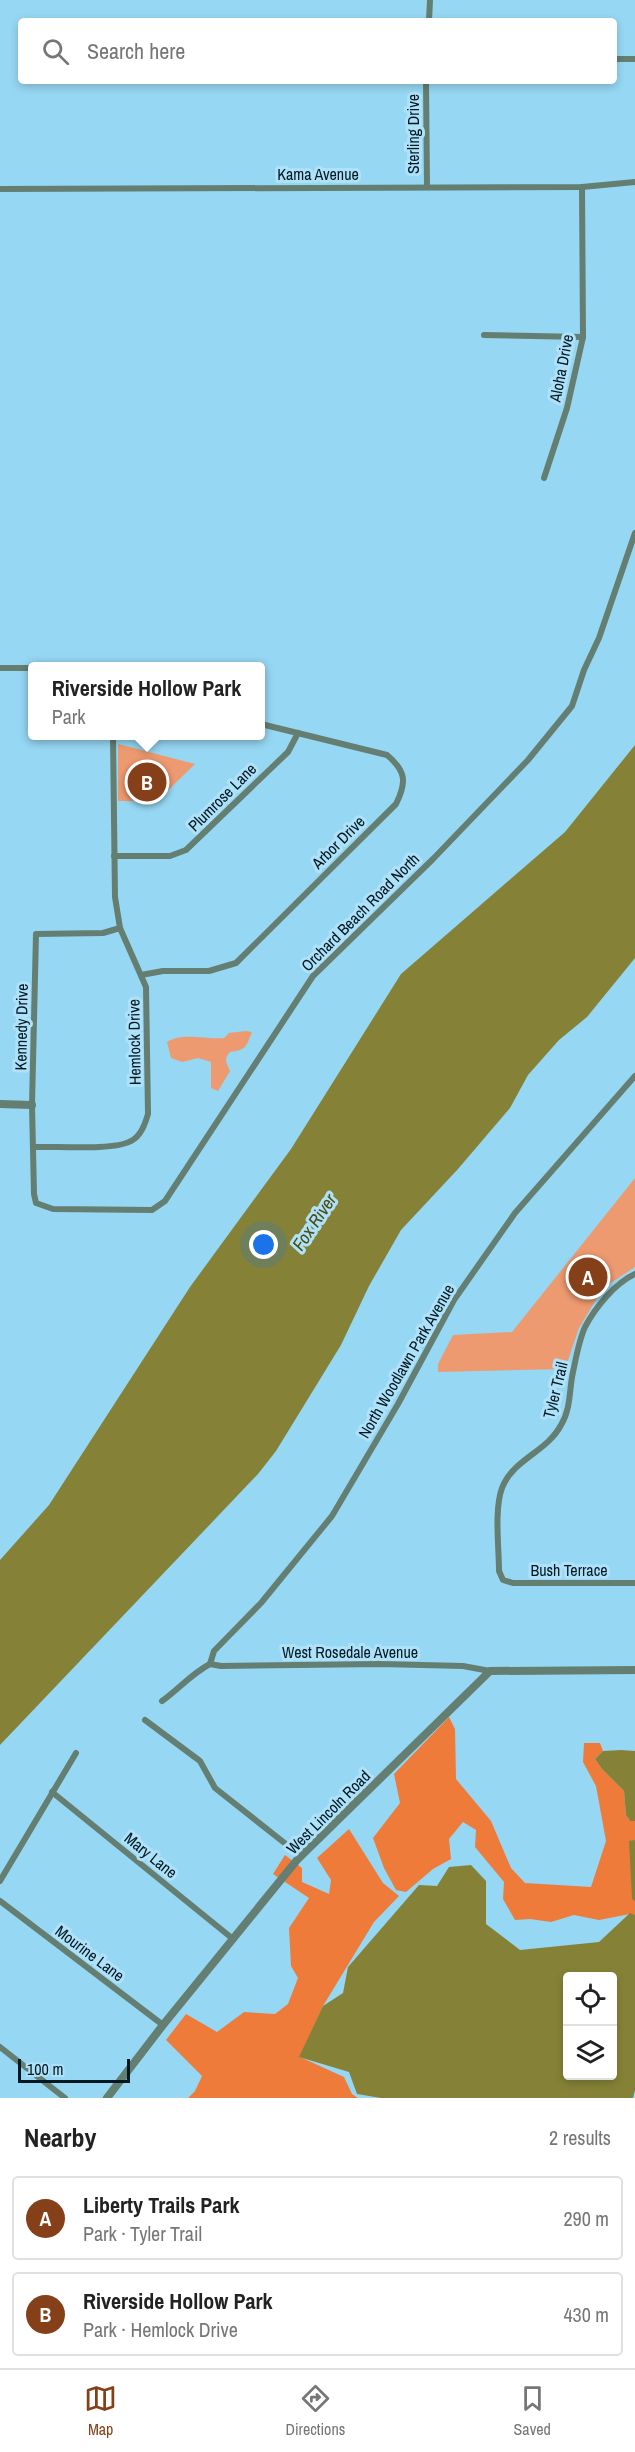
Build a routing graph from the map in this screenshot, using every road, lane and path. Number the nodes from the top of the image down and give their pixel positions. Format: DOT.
graph roads {
  1 [pos="430,0"];
  2 [pos="429,18"];
  3 [pos="617,59"];
  4 [pos="635,59"];
  5 [pos="426,84"];
  6 [pos="635,182"];
  7 [pos="427,186"];
  8 [pos="582,187"];
  9 [pos="0,189"];
  10 [pos="484,335"];
  11 [pos="583,337"];
  12 [pos="544,478"];
  13 [pos="635,533"];
  14 [pos="0,668"];
  15 [pos="28,668"];
  16 [pos="265,725"];
  17 [pos="297,733"];
  18 [pos="113,740"];
  19 [pos="114,856"];
  20 [pos="120,928"];
  21 [pos="141,975"];
  22 [pos="635,1076"];
  23 [pos="0,1104"];
  24 [pos="32,1104"];
  25 [pos="33,1147"];
  26 [pos="36,1203"];
  27 [pos="635,1274"];
  28 [pos="503,1580"];
  29 [pos="635,1583"];
  30 [pos="210,1664"];
  31 [pos="635,1670"];
  32 [pos="490,1671"];
  33 [pos="162,1701"];
  34 [pos="145,1720"];
  35 [pos="76,1753"];
  36 [pos="52,1792"];
  37 [pos="301,1856"];
  38 [pos="0,1881"];
  39 [pos="0,1901"];
  40 [pos="233,1939"];
  41 [pos="163,2025"];
  42 [pos="0,2047"];
  43 [pos="65,2098"];
  44 [pos="107,2098"];
  1 -- 2 [label="street"];
  3 -- 4 [label="street"];
  5 -- 7 [label="street, Sterling Drive"];
  6 -- 8 [label="street, Kama Avenue"];
  7 -- 8 [label="street, Kama Avenue"];
  7 -- 9 [label="street, Kama Avenue"];
  8 -- 11 [label="street, Aloha Drive"];
  10 -- 11 [label="street"];
  11 -- 12 [label="street, Aloha Drive"];
  13 -- 26 [label="street, Orchard Beach Road North"];
  14 -- 15 [label="street"];
  16 -- 17 [label="street, Arbor Drive"];
  17 -- 19 [label="street, Plumrose Lane"];
  17 -- 21 [label="street, Arbor Drive"];
  18 -- 19 [label="street, Hemlock Drive"];
  19 -- 20 [label="street, Hemlock Drive"];
  20 -- 21 [label="street, Hemlock Drive"];
  20 -- 24 [label="street, Kennedy Drive"];
  21 -- 25 [label="street, Hemlock Drive"];
  22 -- 30 [label="street, North Woodlawn Park Avenue"];
  23 -- 24 [label="street"];
  24 -- 25 [label="street, Kennedy Drive"];
  25 -- 26 [label="street, Kennedy Drive"];
  27 -- 28 [label="street, Tyler Trail"];
  28 -- 29 [label="street, Bush Terrace"];
  30 -- 32 [label="street, West Rosedale Avenue"];
  30 -- 33 [label="street"];
  31 -- 32 [label="street"];
  32 -- 37 [label="street, West Lincoln Road"];
  34 -- 37 [label="street"];
  35 -- 36 [label="street"];
  36 -- 38 [label="street"];
  36 -- 40 [label="street, Mary Lane"];
  37 -- 40 [label="street, West Lincoln Road"];
  39 -- 41 [label="street, Mourine Lane"];
  40 -- 41 [label="street, West Lincoln Road"];
  41 -- 44 [label="street, West Lincoln Road"];
  42 -- 43 [label="street"];
}
